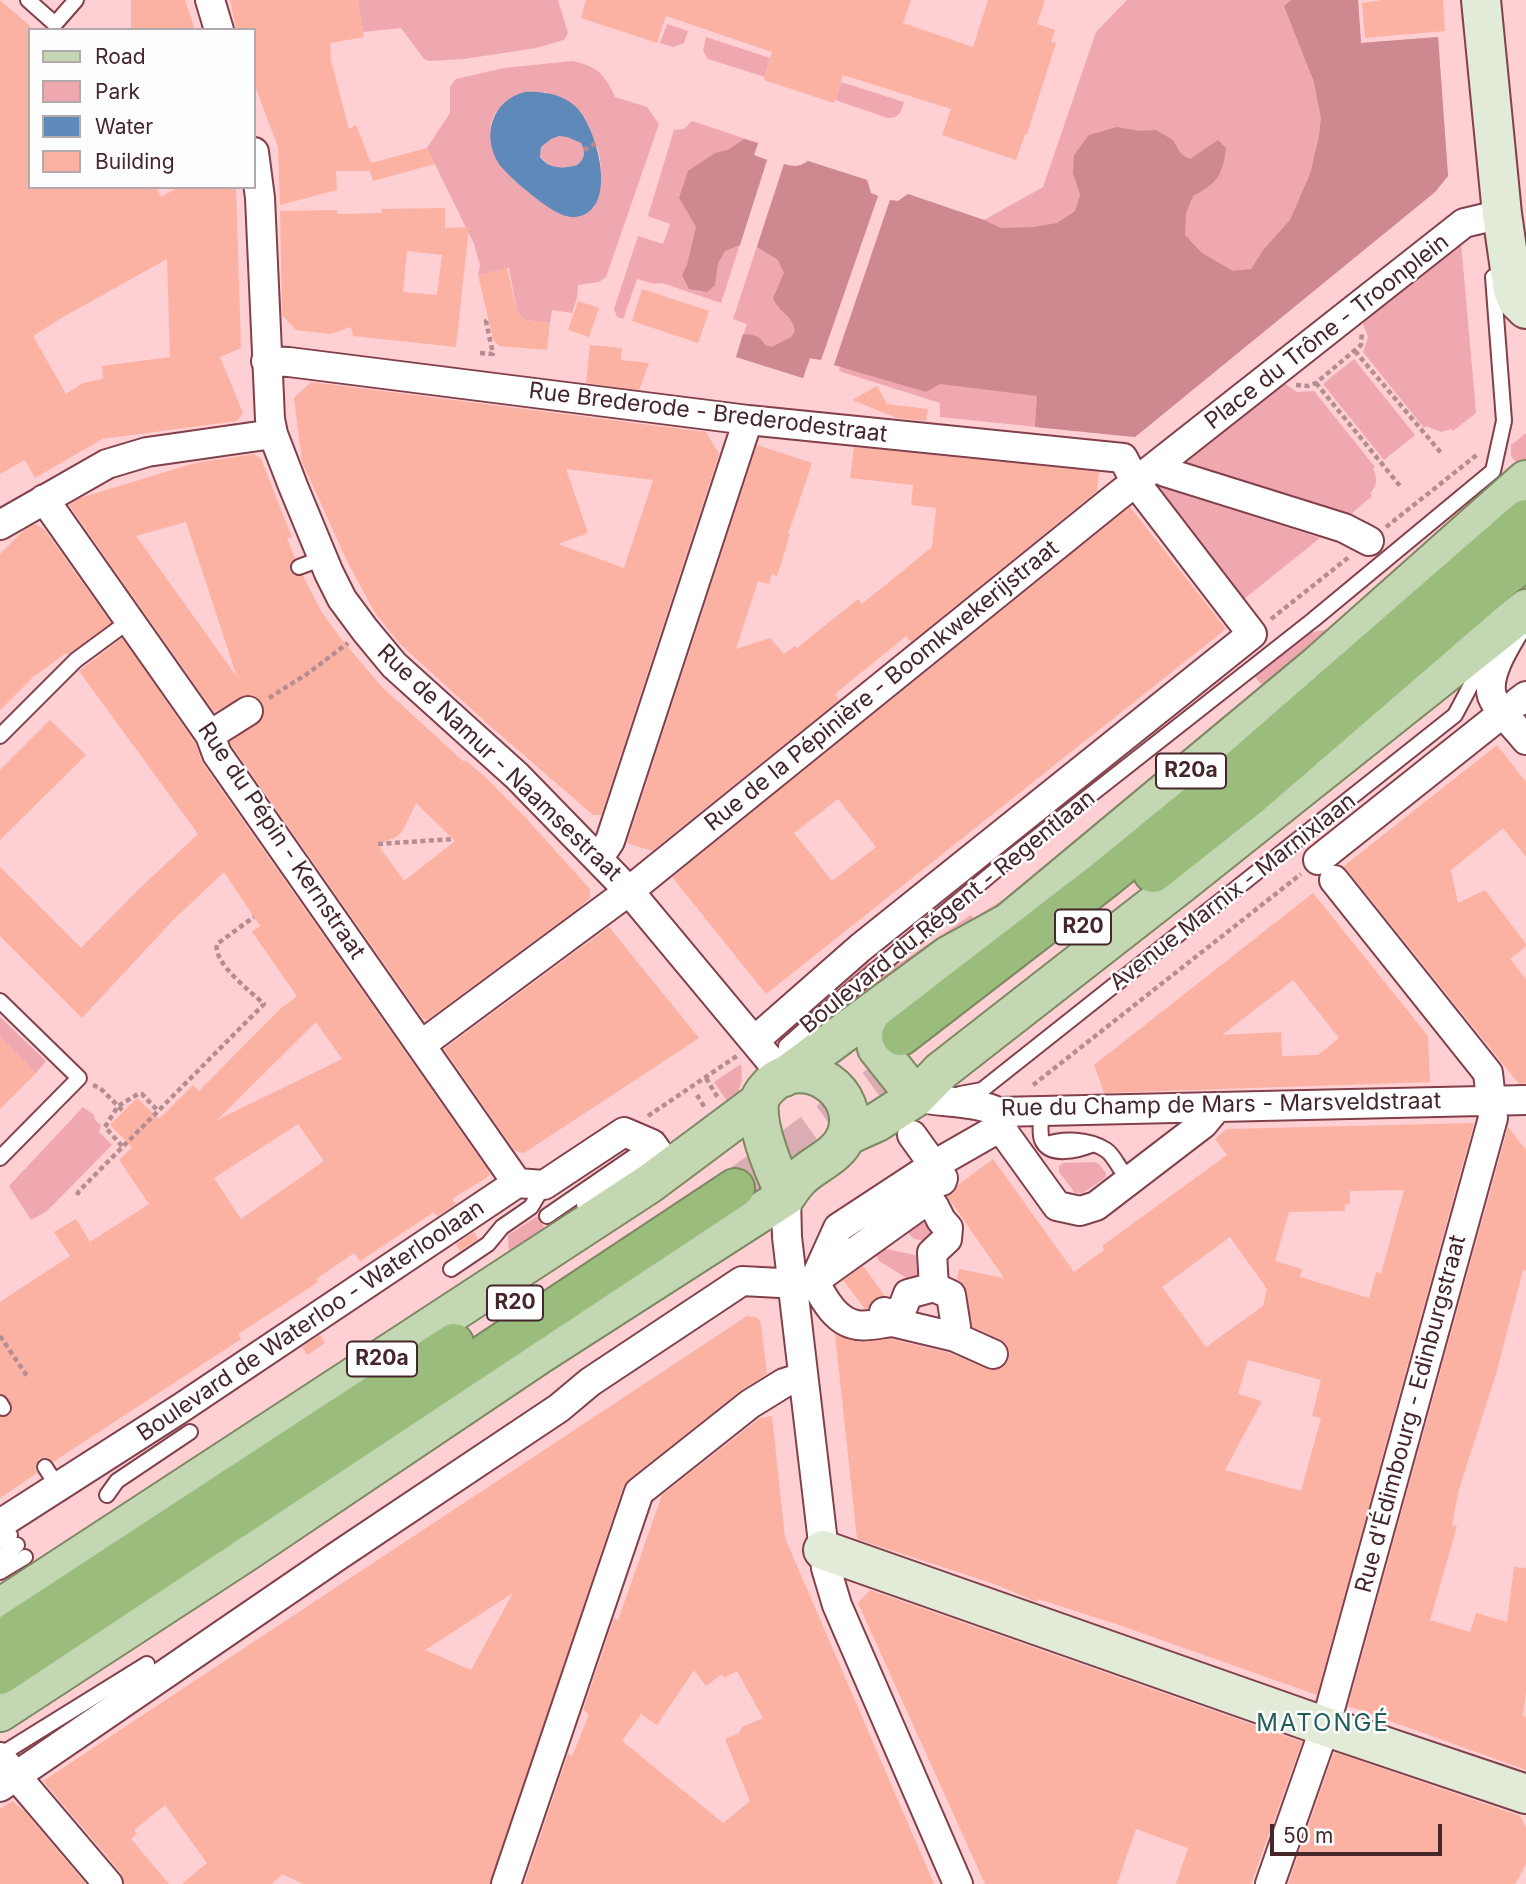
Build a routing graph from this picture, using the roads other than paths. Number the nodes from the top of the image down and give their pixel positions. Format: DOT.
graph roads {
  1 [pos="28,0"];
  2 [pos="76,0"];
  3 [pos="210,0"];
  4 [pos="1481,0"];
  5 [pos="218,28"];
  6 [pos="256,167"];
  7 [pos="1502,214"];
  8 [pos="1526,309"];
  9 [pos="266,361"];
  10 [pos="748,420"];
  11 [pos="273,434"];
  12 [pos="1159,465"];
  13 [pos="1526,480"];
  14 [pos="1136,483"];
  15 [pos="44,499"];
  16 [pos="1526,519"];
  17 [pos="0,525"];
  18 [pos="1369,541"];
  19 [pos="1519,564"];
  20 [pos="1519,615"];
  21 [pos="128,621"];
  22 [pos="1318,665"];
  23 [pos="1516,704"];
  24 [pos="257,705"];
  25 [pos="210,735"];
  26 [pos="0,736"];
  27 [pos="1526,740"];
  28 [pos="1348,751"];
  29 [pos="1237,789"];
  30 [pos="1125,828"];
  31 [pos="598,859"];
  32 [pos="1326,870"];
  33 [pos="1178,886"];
  34 [pos="629,891"];
  35 [pos="1008,923"];
  36 [pos="0,1001"];
  37 [pos="746,1032"];
  38 [pos="421,1045"];
  39 [pos="909,1046"];
  40 [pos="772,1089"];
  41 [pos="916,1097"];
  42 [pos="1526,1100"];
  43 [pos="1491,1101"];
  44 [pos="1217,1107"];
  45 [pos="1042,1111"];
  46 [pos="1000,1125"];
  47 [pos="912,1135"];
  48 [pos="845,1136"];
  49 [pos="660,1156"];
  50 [pos="0,1158"];
  51 [pos="934,1165"];
  52 [pos="1120,1168"];
  53 [pos="731,1175"];
  54 [pos="530,1184"];
  55 [pos="787,1184"];
  56 [pos="932,1201"];
  57 [pos="550,1220"];
  58 [pos="451,1269"];
  59 [pos="934,1287"];
  60 [pos="817,1300"];
  61 [pos="894,1313"];
  62 [pos="956,1332"];
  63 [pos="540,1354"];
  64 [pos="993,1354"];
  65 [pos="376,1363"];
  66 [pos="803,1377"];
  67 [pos="190,1432"];
  68 [pos="311,1453"];
  69 [pos="182,1489"];
  70 [pos="107,1494"];
  71 [pos="10,1541"];
  72 [pos="823,1550"];
  73 [pos="0,1557"];
  74 [pos="0,1572"];
  75 [pos="0,1608"];
  76 [pos="0,1640"];
  77 [pos="147,1664"];
  78 [pos="0,1675"];
  79 [pos="0,1712"];
  80 [pos="1325,1727"];
  81 [pos="4,1769"];
  82 [pos="1526,1794"];
  83 [pos="108,1884"];
  84 [pos="506,1884"];
  85 [pos="958,1884"];
  86 [pos="1270,1884"];
  1 -- 2 [label="lane"];
  3 -- 5 [label="street"];
  4 -- 7 [label="street"];
  6 -- 9 [label="street, Rue de Namur - Naamsestraat"];
  7 -- 8 [label="street"];
  7 -- 12 [label="street, Place du Trône - Troonplein"];
  7 -- 40 [label="lane, Boulevard du Régent - Regentlaan"];
  9 -- 10 [label="street, Rue Brederode - Brederodestraat"];
  9 -- 11 [label="street, Rue de Namur - Naamsestraat"];
  10 -- 14 [label="street, Rue Brederode - Brederodestraat"];
  10 -- 31 [label="street"];
  11 -- 15 [label="street"];
  11 -- 31 [label="street, Rue de Namur - Naamsestraat"];
  12 -- 14 [label="street, Place du Trône - Troonplein"];
  12 -- 18 [label="street"];
  13 -- 22 [label="main road, Boulevard du Régent - Regentlaan / R20a"];
  14 -- 34 [label="street, Rue de la Pépinière - Boomkwekerijstraat"];
  14 -- 37 [label="street, Boulevard du Régent - Regentlaan"];
  15 -- 17 [label="street"];
  15 -- 21 [label="street, Rue du Pépin - Kernstraat"];
  16 -- 29 [label="highway, R20"];
  19 -- 29 [label="highway, R20"];
  20 -- 23 [label="street"];
  20 -- 28 [label="main road, Avenue Marnix - Marnixlaan"];
  20 -- 41 [label="lane, Avenue Marnix - Marnixlaan"];
  21 -- 25 [label="street, Rue du Pépin - Kernstraat"];
  21 -- 26 [label="lane"];
  22 -- 29 [label="main road"];
  22 -- 30 [label="main road, Boulevard du Régent - Regentlaan / R20a"];
  23 -- 27 [label="street"];
  23 -- 32 [label="street, Avenue Marnix - Marnixlaan"];
  24 -- 25 [label="street"];
  25 -- 38 [label="street, Rue du Pépin - Kernstraat"];
  28 -- 29 [label="main road"];
  28 -- 33 [label="main road, Avenue Marnix - Marnixlaan"];
  29 -- 30 [label="main road"];
  29 -- 33 [label="main road"];
  29 -- 39 [label="highway, R20"];
  30 -- 35 [label="main road, Boulevard du Régent - Regentlaan / R20a"];
  31 -- 34 [label="street, Rue de Namur - Naamsestraat"];
  32 -- 43 [label="street, Rue d'Édimbourg - Edinburgstraat"];
  33 -- 41 [label="main road, Avenue Marnix - Marnixlaan"];
  34 -- 37 [label="street, Rue de Namur - Naamsestraat"];
  34 -- 38 [label="street, Rue de la Pépinière - Boomkwekerijstraat"];
  35 -- 40 [label="main road, Boulevard du Régent - Regentlaan / R20a"];
  35 -- 41 [label="main road"];
  36 -- 50 [label="lane"];
  37 -- 40 [label="street, Rue de Namur - Naamsestraat"];
  38 -- 54 [label="street, Rue du Pépin - Kernstraat"];
  40 -- 48 [label="main road"];
  40 -- 49 [label="main road, R20a"];
  40 -- 55 [label="main road"];
  41 -- 46 [label="street, Rue du Champ de Mars - Marsveldstraat"];
  41 -- 48 [label="main road, Avenue Marnix - Marnixlaan"];
  42 -- 43 [label="street, Rue du Champ de Mars - Marsveldstraat"];
  43 -- 44 [label="street, Rue du Champ de Mars - Marsveldstraat"];
  43 -- 80 [label="street, Rue d'Édimbourg - Edinburgstraat"];
  44 -- 45 [label="street, Rue du Champ de Mars - Marsveldstraat"];
  44 -- 46 [label="street"];
  45 -- 46 [label="street, Rue du Champ de Mars - Marsveldstraat"];
  45 -- 52 [label="lane"];
  46 -- 51 [label="street"];
  47 -- 51 [label="street"];
  48 -- 55 [label="main road"];
  49 -- 54 [label="street, Boulevard de Waterloo - Waterloolaan"];
  49 -- 57 [label="lane"];
  49 -- 65 [label="main road, R20a"];
  51 -- 56 [label="street"];
  51 -- 60 [label="street"];
  53 -- 68 [label="highway, R20"];
  54 -- 58 [label="lane"];
  54 -- 71 [label="street, Boulevard de Waterloo - Waterloolaan"];
  55 -- 63 [label="main road"];
  55 -- 66 [label="street"];
  56 -- 59 [label="street"];
  56 -- 60 [label="street"];
  59 -- 61 [label="street"];
  59 -- 62 [label="street"];
  60 -- 61 [label="street"];
  60 -- 81 [label="street"];
  61 -- 62 [label="street"];
  62 -- 64 [label="street"];
  63 -- 68 [label="main road"];
  63 -- 79 [label="main road"];
  65 -- 68 [label="main road"];
  65 -- 69 [label="main road, R20a"];
  66 -- 72 [label="street"];
  66 -- 84 [label="street"];
  67 -- 70 [label="lane"];
  68 -- 69 [label="main road"];
  68 -- 76 [label="highway, R20"];
  68 -- 78 [label="highway, R20"];
  69 -- 75 [label="main road, R20a"];
  71 -- 73 [label="lane"];
  71 -- 74 [label="lane"];
  72 -- 80 [label="street"];
  72 -- 85 [label="street"];
  77 -- 81 [label="lane"];
  80 -- 82 [label="street"];
  80 -- 86 [label="street, Rue d'Édimbourg - Edinburgstraat"];
  81 -- 83 [label="street"];
}
